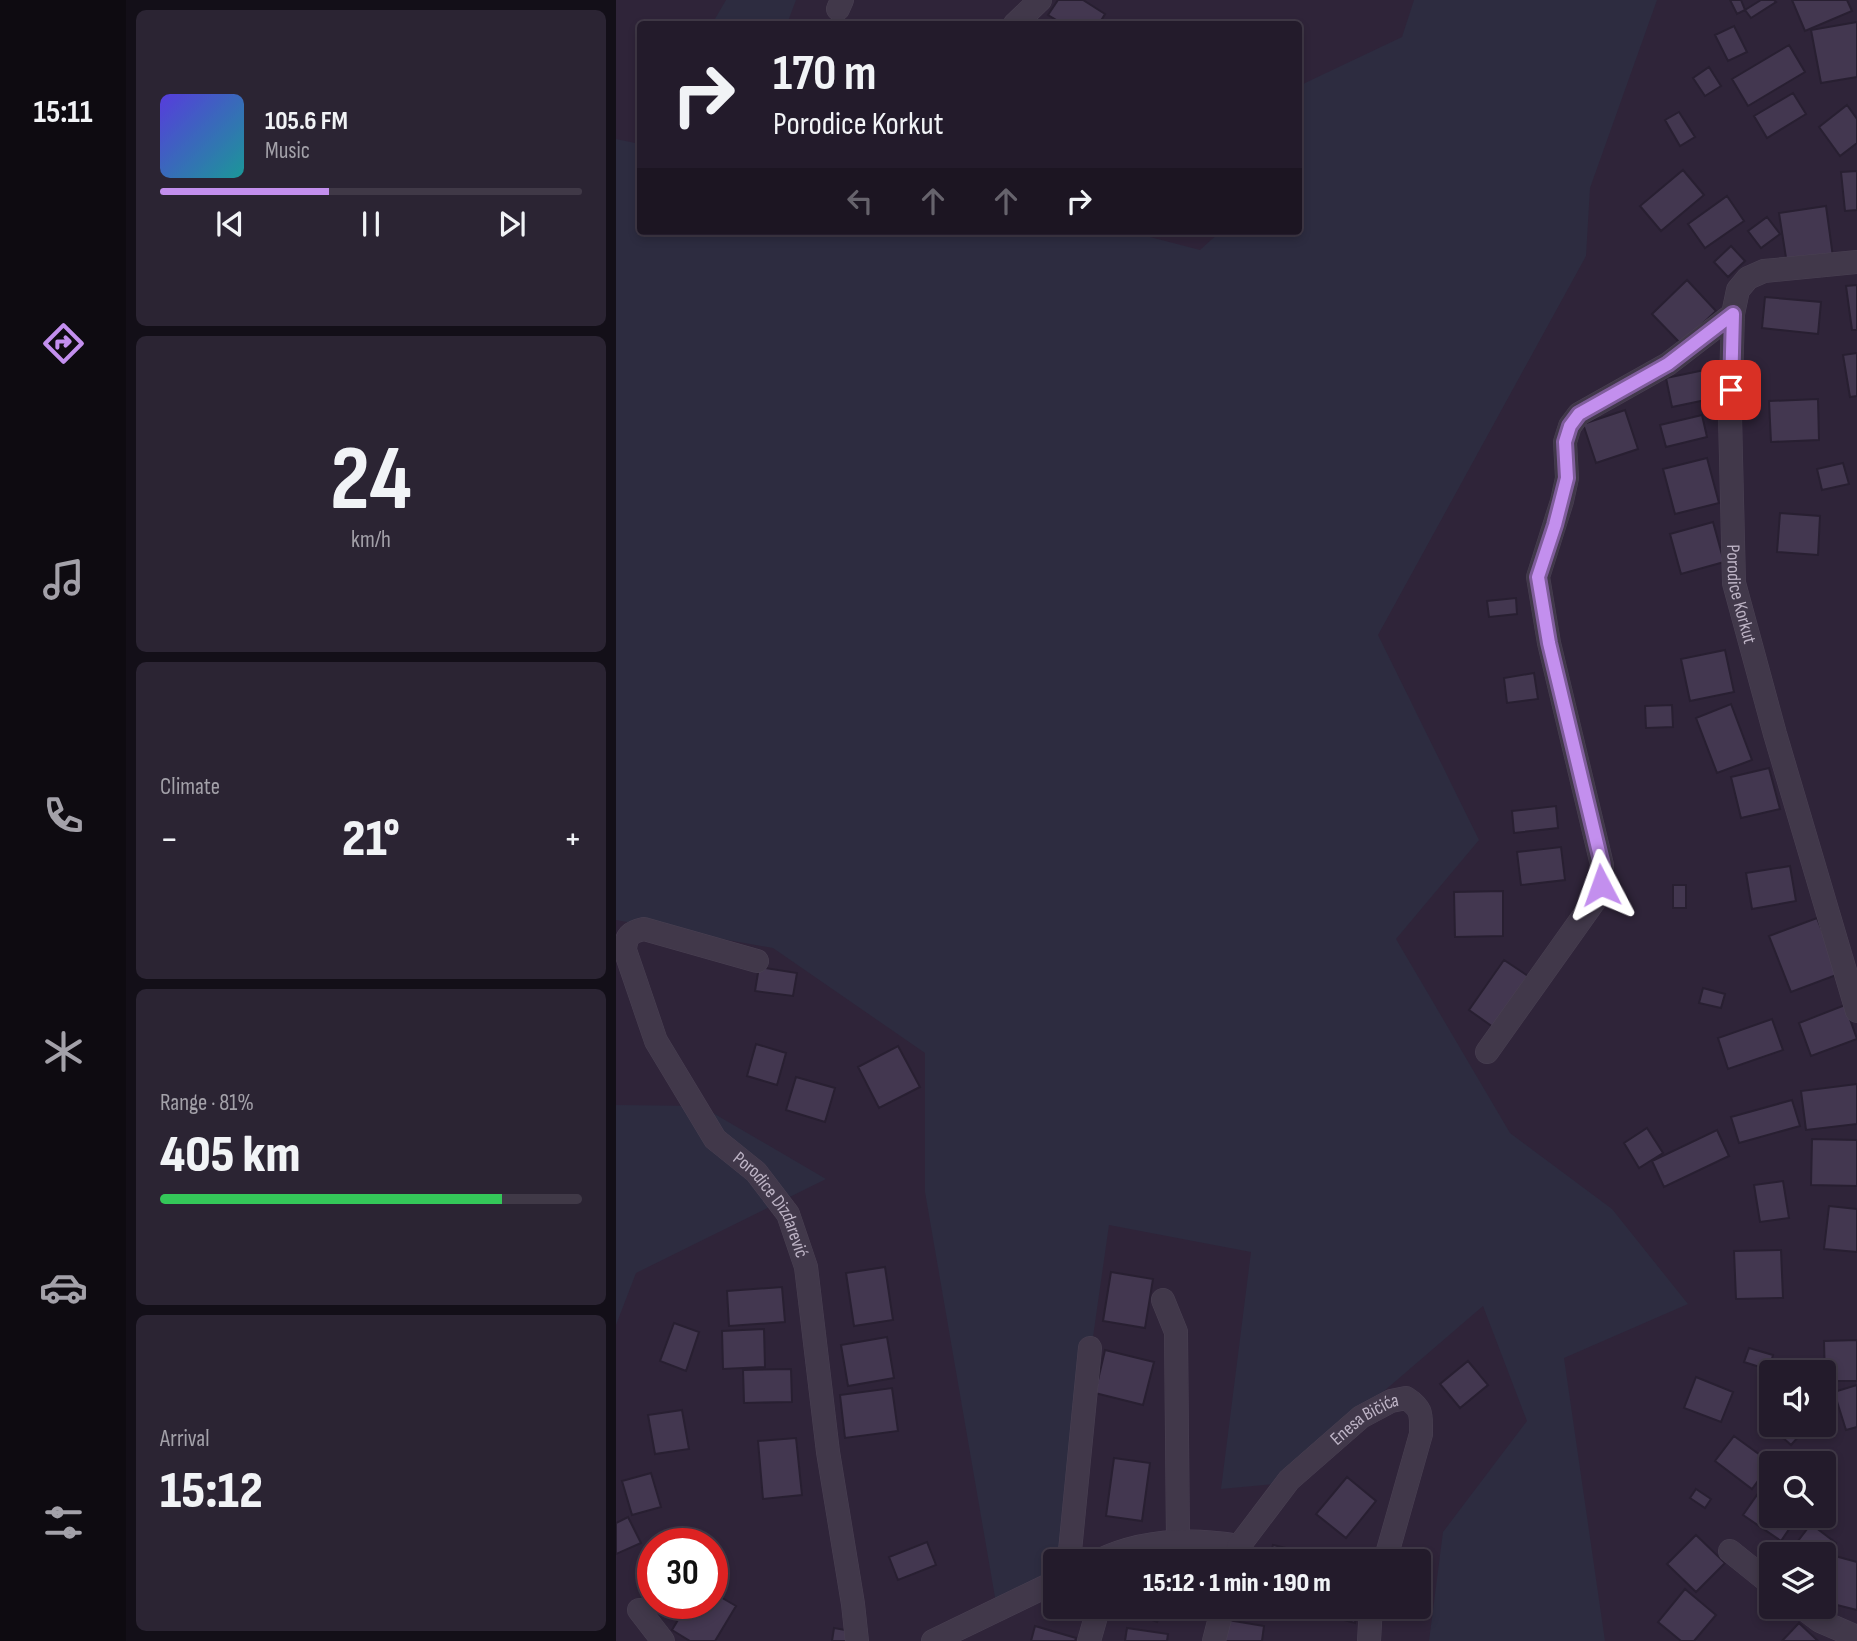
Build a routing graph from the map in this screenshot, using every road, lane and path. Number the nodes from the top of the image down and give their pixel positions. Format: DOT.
graph roads {
  1 [pos="1040,0"];
  2 [pos="1018,21"];
  3 [pos="1857,262"];
  4 [pos="1733,314"];
  5 [pos="757,961"];
  6 [pos="1857,1011"];
  7 [pos="1487,1052"];
  8 [pos="1163,1300"];
  9 [pos="1090,1348"];
  10 [pos="1178,1541"];
  11 [pos="1070,1549"];
  12 [pos="1135,1549"];
  13 [pos="1227,1549"];
  14 [pos="1240,1549"];
  15 [pos="1388,1549"];
  16 [pos="1730,1551"];
  17 [pos="1759,1574"];
  18 [pos="1043,1588"];
  19 [pos="646,1619"];
  20 [pos="1095,1619"];
  21 [pos="1220,1619"];
  22 [pos="1370,1619"];
  23 [pos="1816,1619"];
  24 [pos="1857,1637"];
  25 [pos="663,1641"];
  26 [pos="857,1641"];
  27 [pos="933,1641"];
  28 [pos="1089,1641"];
  29 [pos="1214,1641"];
  30 [pos="1369,1641"];
  1 -- 2 [label="street"];
  3 -- 4 [label="street, Porodice Korkut"];
  4 -- 6 [label="street, Porodice Korkut"];
  4 -- 7 [label="street"];
  5 -- 26 [label="street, Porodice Dizdarević"];
  8 -- 10 [label="street"];
  9 -- 11 [label="street"];
  10 -- 12 [label="street, Enesa Bičića"];
  10 -- 13 [label="street, Enesa Bičića"];
  14 -- 15 [label="street, Enesa Bičića"];
  16 -- 17 [label="street"];
  18 -- 27 [label="street"];
  19 -- 25 [label="street"];
  20 -- 28 [label="street"];
  21 -- 29 [label="street"];
  22 -- 30 [label="street"];
  23 -- 24 [label="street"];
}
